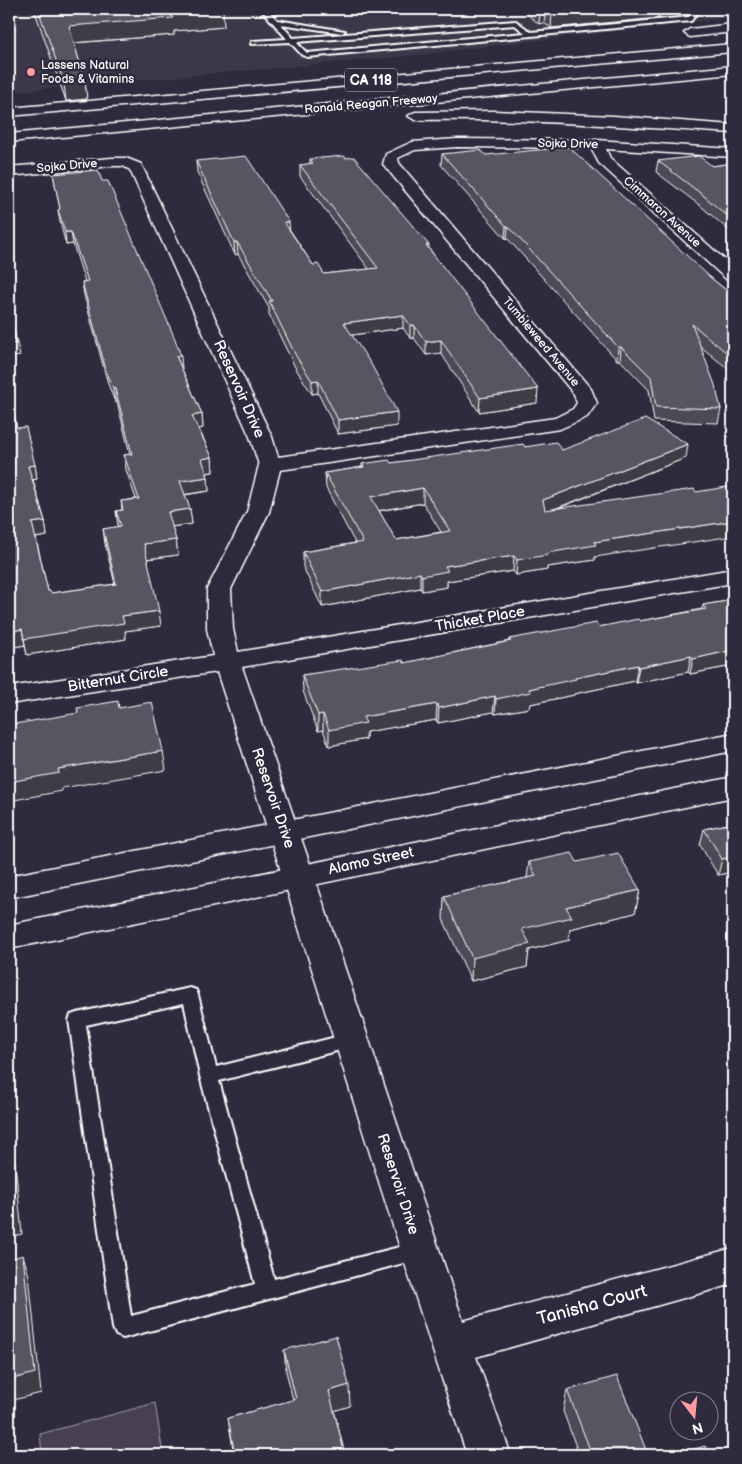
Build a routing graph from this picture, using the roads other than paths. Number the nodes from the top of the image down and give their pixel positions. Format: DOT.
graph roads {
  1 [pos="264,9"];
  2 [pos="685,9"];
  3 [pos="276,22"];
  4 [pos="733,28"];
  5 [pos="530,34"];
  6 [pos="376,35"];
  7 [pos="675,35"];
  8 [pos="291,40"];
  9 [pos="253,43"];
  10 [pos="729,48"];
  11 [pos="509,55"];
  12 [pos="733,70"];
  13 [pos="151,100"];
  14 [pos="9,112"];
  15 [pos="403,117"];
  16 [pos="374,118"];
  17 [pos="733,129"];
  18 [pos="24,136"];
  19 [pos="9,138"];
  20 [pos="596,144"];
  21 [pos="403,149"];
  22 [pos="733,153"];
  23 [pos="126,162"];
  24 [pos="9,171"];
  25 [pos="733,276"];
  26 [pos="270,466"];
  27 [pos="733,576"];
  28 [pos="227,662"];
  29 [pos="9,696"];
  30 [pos="733,742"];
  31 [pos="733,787"];
  32 [pos="284,831"];
  33 [pos="299,876"];
  34 [pos="9,887"];
  35 [pos="9,937"];
  36 [pos="352,1040"];
  37 [pos="209,1076"];
  38 [pos="419,1250"];
  39 [pos="733,1266"];
  40 [pos="267,1290"];
  41 [pos="451,1344"];
  42 [pos="489,1455"];
  1 -- 3 [label="lane"];
  2 -- 5 [label="lane"];
  3 -- 6 [label="lane"];
  3 -- 8 [label="lane"];
  4 -- 7 [label="main road"];
  5 -- 6 [label="lane"];
  5 -- 8 [label="lane"];
  6 -- 8 [label="lane"];
  8 -- 9 [label="lane"];
  10 -- 13 [label="main road, Ronald Reagan Freeway / CA 118"];
  11 -- 13 [label="main road"];
  12 -- 18 [label="main road, Ronald Reagan Freeway / CA 118"];
  13 -- 14 [label="main road, Ronald Reagan Freeway / CA 118"];
  15 -- 17 [label="main road"];
  16 -- 18 [label="main road"];
  18 -- 19 [label="main road, Ronald Reagan Freeway / CA 118"];
  20 -- 21 [label="main road, Sojka Drive"];
  20 -- 22 [label="main road, Sojka Drive"];
  20 -- 25 [label="main road, Cimmaron Avenue"];
  21 -- 26 [label="main road, Tumbleweed Avenue"];
  23 -- 24 [label="main road, Sojka Drive"];
  23 -- 26 [label="main road, Reservoir Drive"];
  26 -- 28 [label="main road, Reservoir Drive"];
  27 -- 28 [label="main road, Thicket Place"];
  28 -- 29 [label="main road, Bitternut Circle"];
  28 -- 32 [label="main road, Reservoir Drive"];
  30 -- 32 [label="main road"];
  31 -- 33 [label="main road, Alamo Street"];
  32 -- 33 [label="main road, Reservoir Drive"];
  32 -- 34 [label="main road"];
  33 -- 35 [label="main road, Alamo Street"];
  33 -- 36 [label="main road, Reservoir Drive"];
  36 -- 37 [label="lane"];
  36 -- 38 [label="main road, Reservoir Drive"];
  37 -- 40 [label="lane"];
  37 -- 40 [label="lane"];
  38 -- 40 [label="lane"];
  38 -- 41 [label="main road, Reservoir Drive"];
  39 -- 41 [label="main road, Tanisha Court"];
  41 -- 42 [label="main road, Reservoir Drive"];
}
